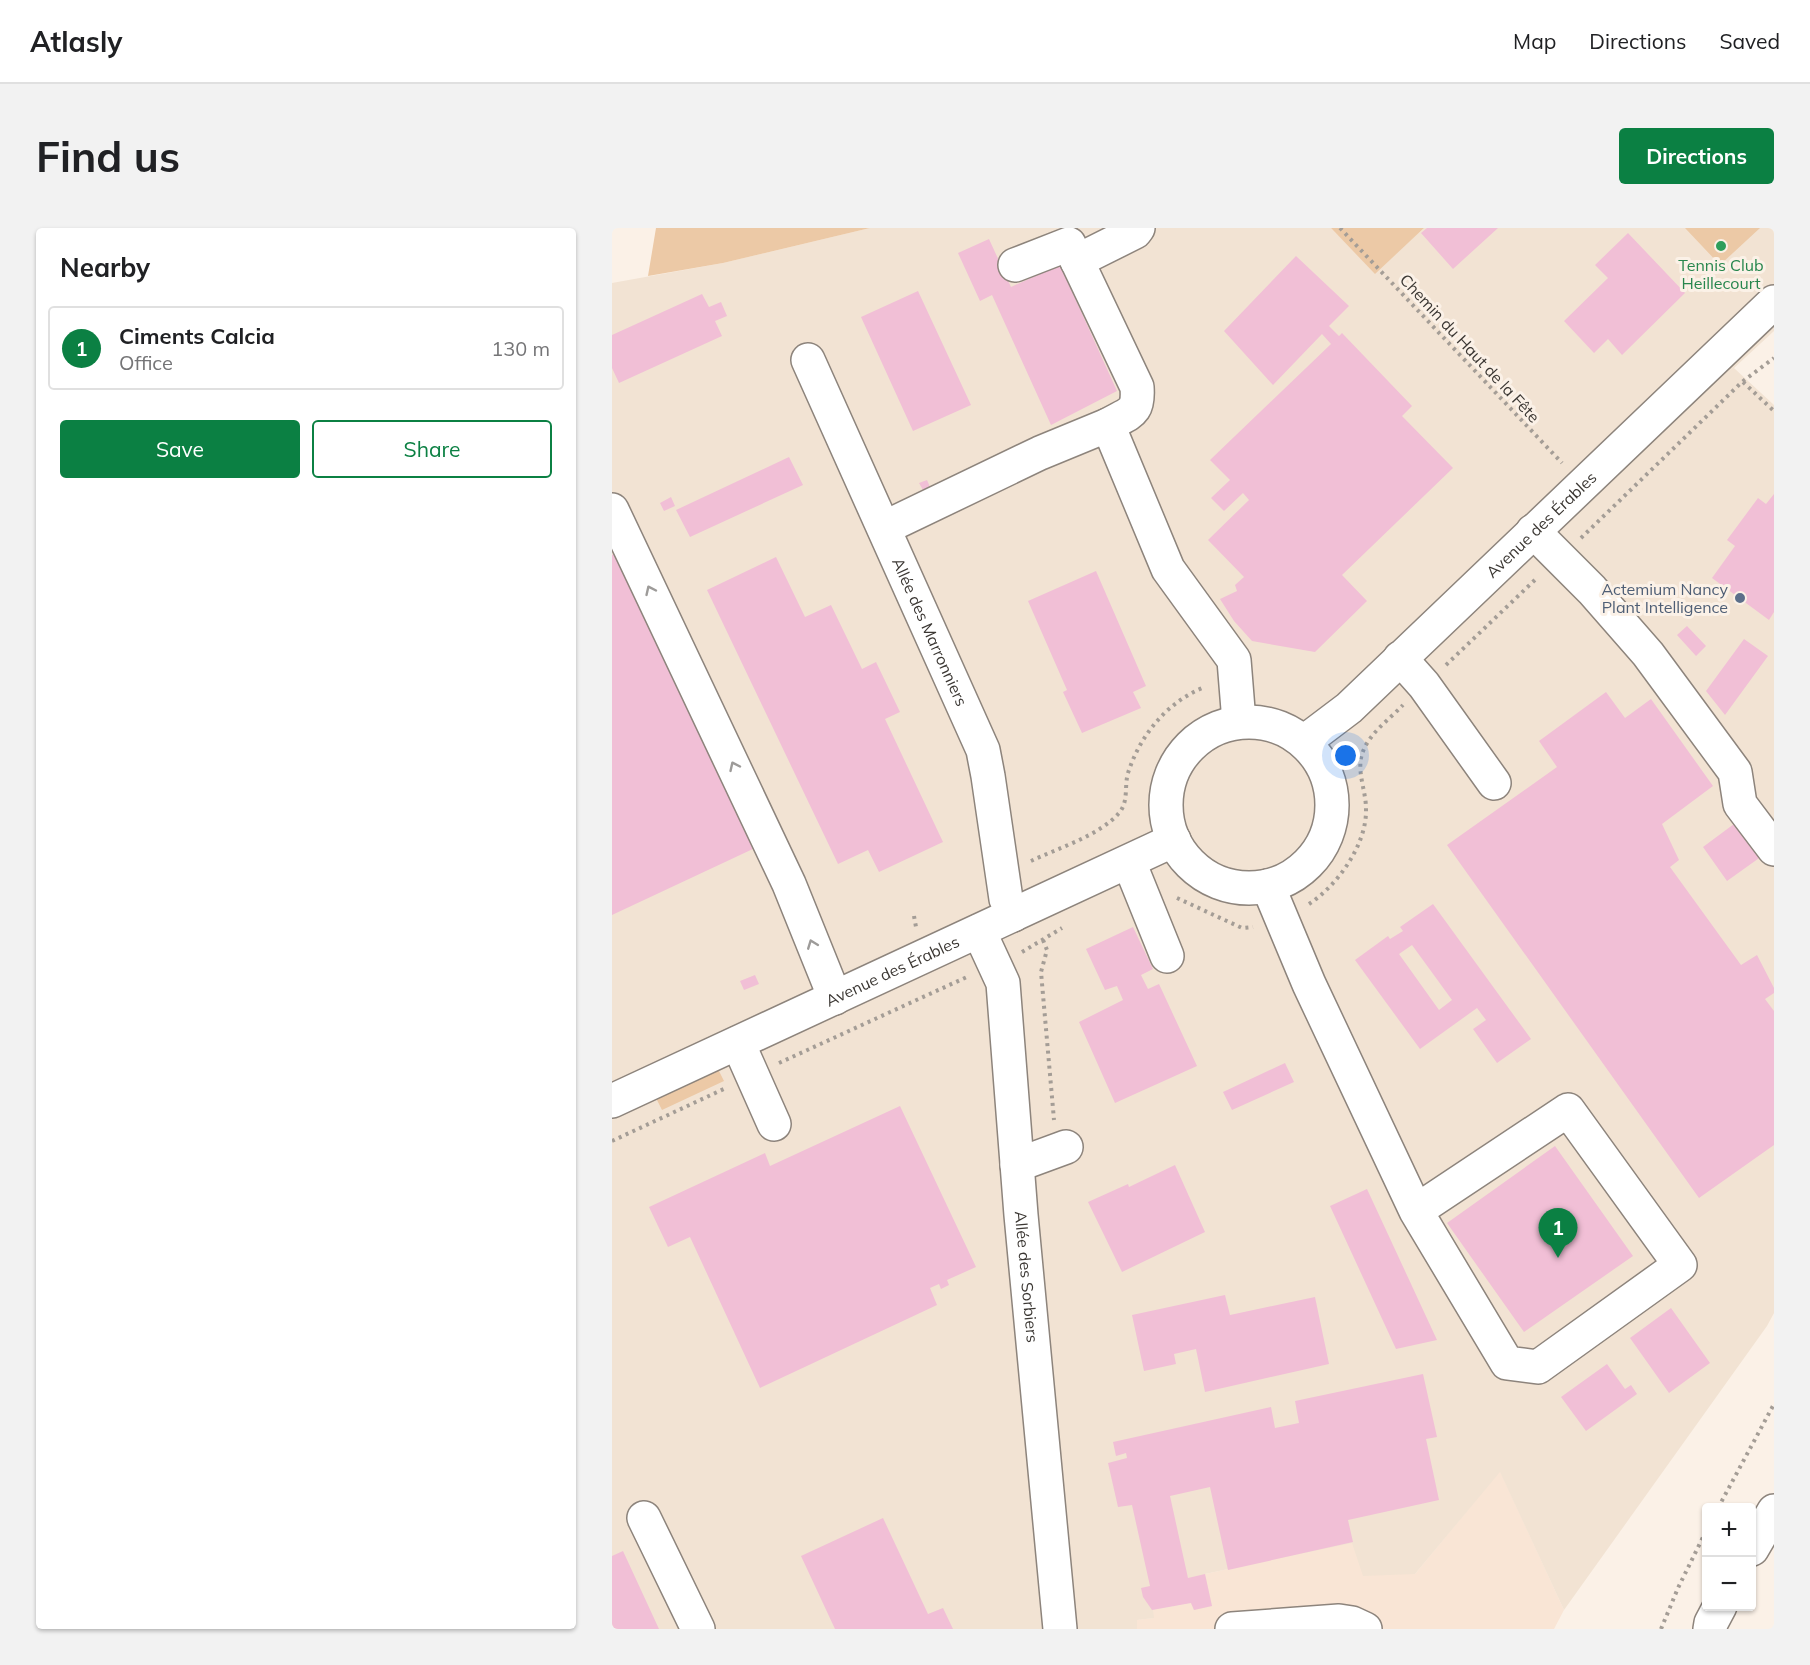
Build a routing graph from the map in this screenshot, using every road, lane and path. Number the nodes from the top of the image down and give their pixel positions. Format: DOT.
graph roads {
  1 [pos="1138,228"];
  2 [pos="1340,228"];
  3 [pos="1077,261"];
  4 [pos="1015,265"];
  5 [pos="1774,302"];
  6 [pos="1715,358"];
  7 [pos="1774,358"];
  8 [pos="808,360"];
  9 [pos="1742,382"];
  10 [pos="1774,411"];
  11 [pos="1108,425"];
  12 [pos="1583,485"];
  13 [pos="612,510"];
  14 [pos="884,528"];
  15 [pos="1533,531"];
  16 [pos="1560,557"];
  17 [pos="1400,658"];
  18 [pos="1235,682"];
  19 [pos="1424,685"];
  20 [pos="1239,722"];
  21 [pos="1304,742"];
  22 [pos="1494,783"];
  23 [pos="1174,840"];
  24 [pos="1774,849"];
  25 [pos="1002,874"];
  26 [pos="1134,876"];
  27 [pos="1268,886"];
  28 [pos="1013,915"];
  29 [pos="1282,919"];
  30 [pos="1065,927"];
  31 [pos="979,931"];
  32 [pos="1167,956"];
  33 [pos="835,998"];
  34 [pos="738,1043"];
  35 [pos="612,1101"];
  36 [pos="774,1124"];
  37 [pos="1061,1149"];
  38 [pos="1017,1166"];
  39 [pos="1416,1211"];
  40 [pos="1774,1404"];
  41 [pos="1722,1503"];
  42 [pos="1774,1512"];
  43 [pos="644,1518"];
  44 [pos="1702,1541"];
  45 [pos="1756,1542"];
  46 [pos="1717,1611"];
  47 [pos="698,1629"];
  48 [pos="1060,1629"];
  49 [pos="1232,1629"];
  50 [pos="1365,1629"];
  51 [pos="1661,1629"];
  52 [pos="1710,1629"];
  1 -- 3 [label="street"];
  2 -- 12 [label="path, Chemin du Haut de la Fête"];
  3 -- 4 [label="street"];
  3 -- 11 [label="street"];
  5 -- 6 [label="street, Avenue des Érables"];
  6 -- 9 [label="path"];
  6 -- 12 [label="street, Avenue des Érables"];
  7 -- 9 [label="path"];
  8 -- 14 [label="street, Allée des Marronniers"];
  9 -- 10 [label="path"];
  9 -- 16 [label="path"];
  11 -- 14 [label="street"];
  11 -- 18 [label="street"];
  12 -- 15 [label="street, Avenue des Érables"];
  33 -- 13 [label="street, one-way"];
  14 -- 25 [label="street, Allée des Marronniers"];
  15 -- 16 [label="street"];
  15 -- 17 [label="street, Avenue des Érables"];
  16 -- 19 [label="path"];
  16 -- 24 [label="street"];
  17 -- 19 [label="street"];
  17 -- 21 [label="street, Avenue des Érables"];
  18 -- 20 [label="street"];
  18 -- 25 [label="path"];
  19 -- 22 [label="street"];
  19 -- 29 [label="path"];
  20 -- 21 [label="street"];
  20 -- 23 [label="street"];
  21 -- 27 [label="street"];
  23 -- 26 [label="street, Avenue des Érables"];
  23 -- 27 [label="street"];
  25 -- 28 [label="street, Allée des Marronniers"];
  26 -- 28 [label="street, Avenue des Érables"];
  26 -- 29 [label="path"];
  26 -- 32 [label="street"];
  27 -- 29 [label="street"];
  28 -- 31 [label="street, Avenue des Érables"];
  29 -- 39 [label="street"];
  30 -- 37 [label="path"];
  31 -- 33 [label="street, Avenue des Érables"];
  31 -- 38 [label="street, Allée des Sorbiers"];
  33 -- 34 [label="street, Avenue des Érables"];
  34 -- 35 [label="street, Avenue des Érables"];
  34 -- 36 [label="street"];
  37 -- 38 [label="street"];
  38 -- 48 [label="street, Allée des Sorbiers"];
  39 -- 39 [label="street"];
  40 -- 41 [label="path"];
  42 -- 45 [label="street"];
  43 -- 47 [label="street"];
  44 -- 51 [label="path"];
  46 -- 52 [label="street"];
  49 -- 50 [label="street"];
}
